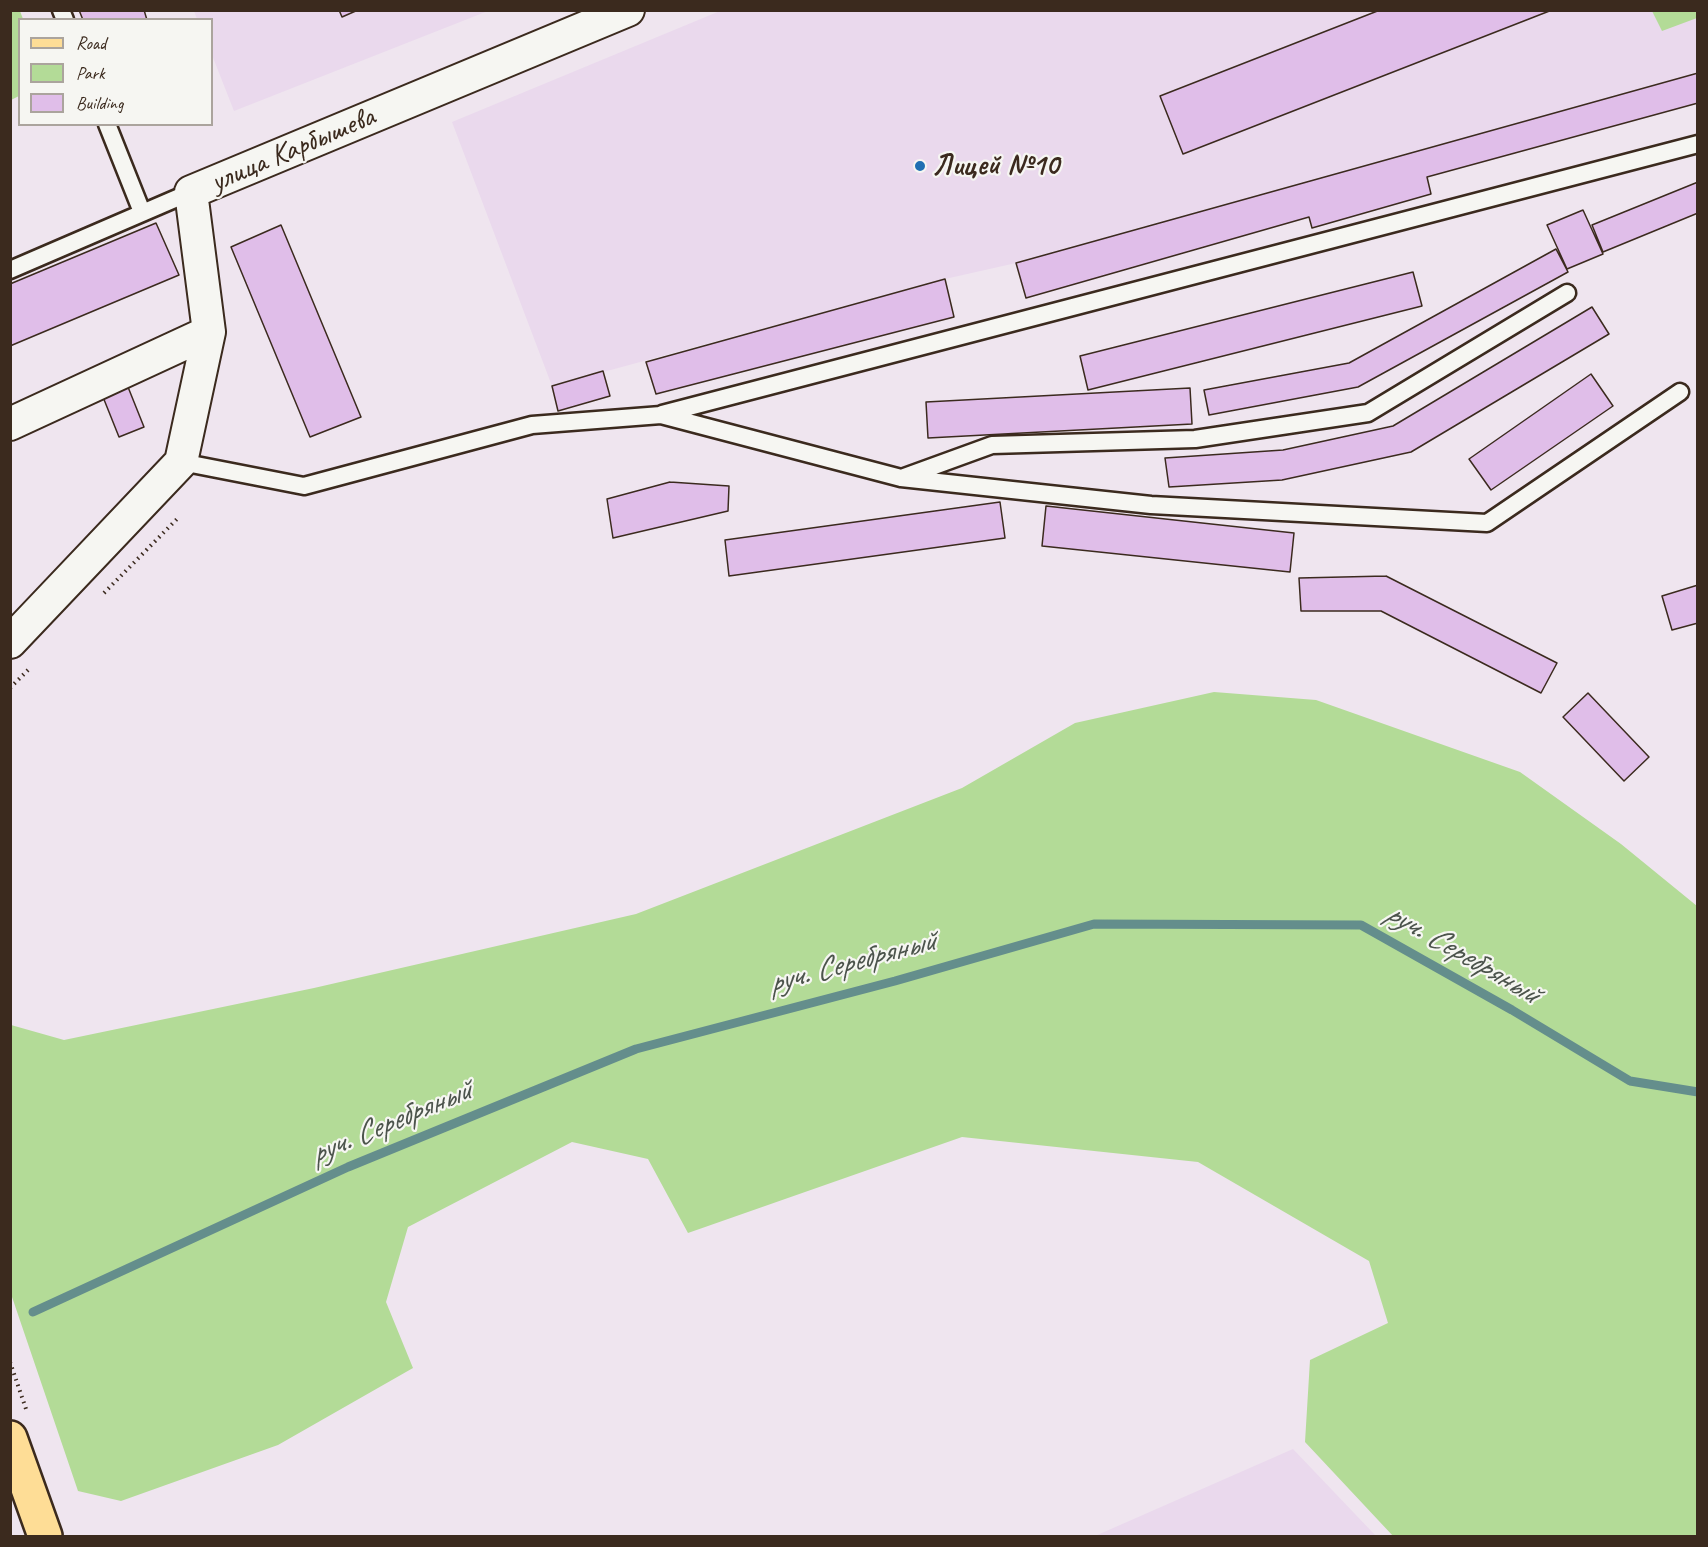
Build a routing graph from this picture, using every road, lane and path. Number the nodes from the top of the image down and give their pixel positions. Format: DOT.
graph roads {
  1 [pos="628,10"];
  2 [pos="108,126"];
  3 [pos="1698,144"];
  4 [pos="190,192"];
  5 [pos="142,212"];
  6 [pos="11,267"];
  7 [pos="1567,293"];
  8 [pos="209,332"];
  9 [pos="1680,392"];
  10 [pos="661,415"];
  11 [pos="10,424"];
  12 [pos="181,462"];
  13 [pos="901,478"];
  14 [pos="10,642"];
  15 [pos="10,1438"];
  16 [pos="45,1536"];
  1 -- 4 [label="street, улица Карбышева"];
  2 -- 5 [label="lane"];
  3 -- 10 [label="lane"];
  4 -- 5 [label="lane"];
  4 -- 8 [label="street, улица Карбышева"];
  5 -- 6 [label="lane"];
  7 -- 13 [label="lane"];
  8 -- 11 [label="street"];
  8 -- 12 [label="street, улица Карбышева"];
  9 -- 13 [label="lane"];
  10 -- 12 [label="lane"];
  10 -- 13 [label="lane"];
  12 -- 14 [label="street"];
  15 -- 16 [label="main road"];
}
